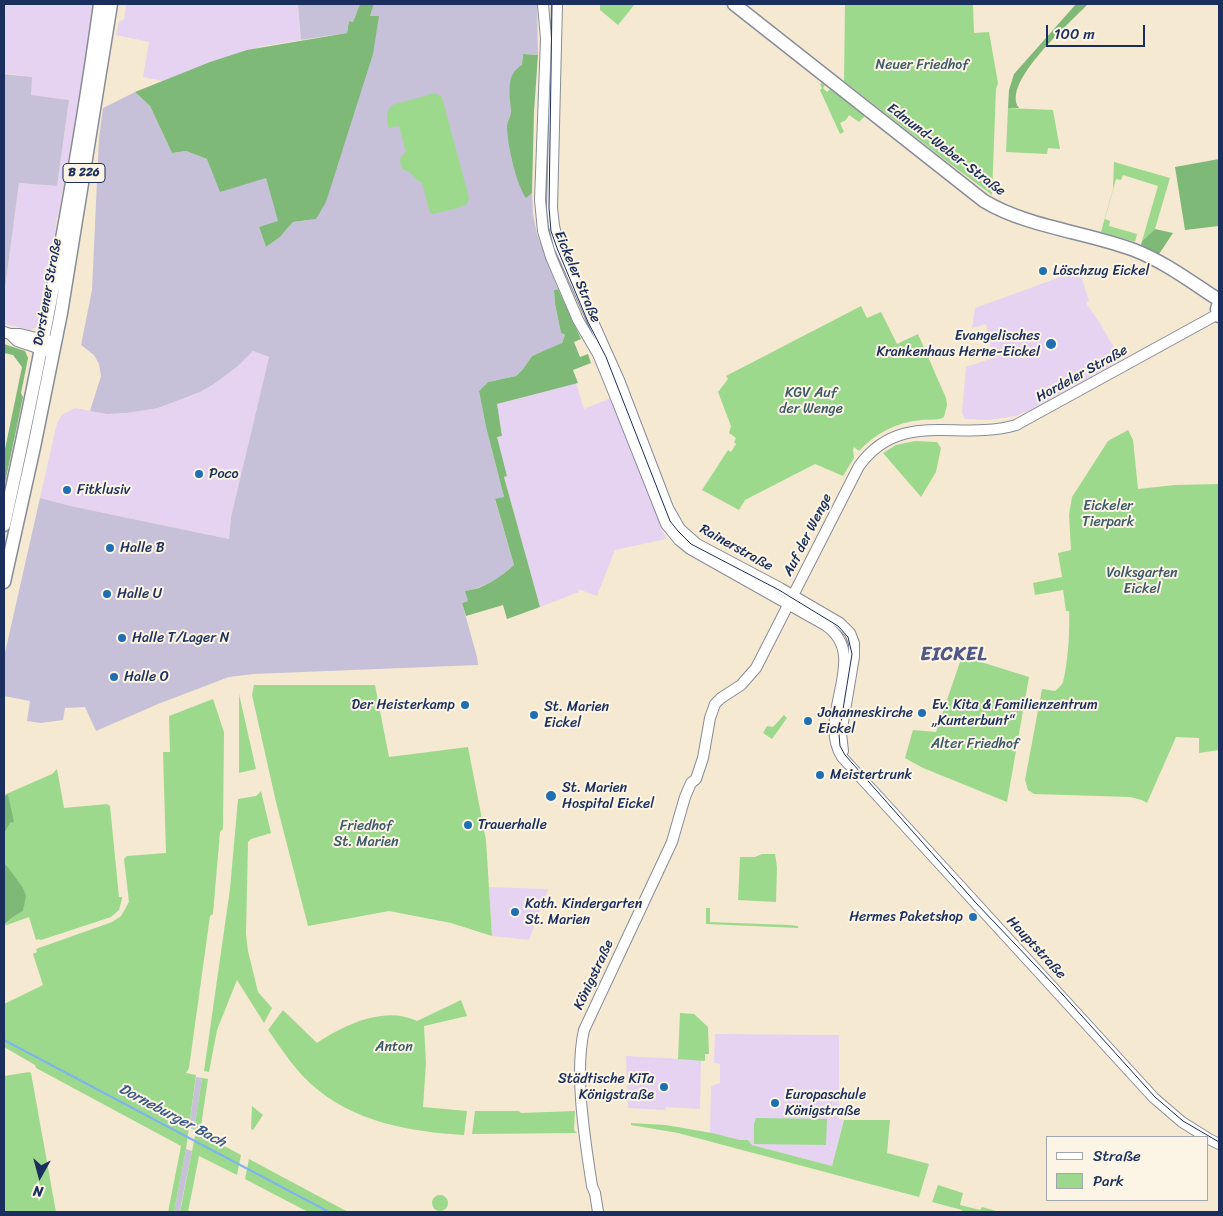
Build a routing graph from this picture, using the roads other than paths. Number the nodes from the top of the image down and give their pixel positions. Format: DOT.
graph roads {
  1 [pos="100,4"];
  2 [pos="111,4"];
  3 [pos="543,4"];
  4 [pos="557,4"];
  5 [pos="734,4"];
  6 [pos="1219,308"];
  7 [pos="7,333"];
  8 [pos="48,346"];
  9 [pos="952,430"];
  10 [pos="4,525"];
  11 [pos="682,538"];
  12 [pos="4,582"];
  13 [pos="791,600"];
  14 [pos="721,698"];
  15 [pos="838,743"];
  16 [pos="1203,1136"];
  17 [pos="592,1186"];
  18 [pos="593,1212"];
  19 [pos="598,1212"];
  1 -- 8 [label="main road, Dorstener Straße / B 226"];
  2 -- 8 [label="main road, Dorstener Straße / B 226"];
  3 -- 11 [label="street, Eickeler Straße"];
  4 -- 11 [label="street, Eickeler Straße"];
  5 -- 6 [label="main road, Edmund-Weber-Straße"];
  6 -- 9 [label="street, Hordeler Straße"];
  7 -- 8 [label="street"];
  8 -- 10 [label="main road, Dorstener Straße / B 226"];
  8 -- 12 [label="main road, Dorstener Straße / B 226"];
  9 -- 13 [label="street, Auf der Wenge"];
  11 -- 13 [label="street, Rainerstraße"];
  13 -- 14 [label="street, Auf der Wenge"];
  13 -- 15 [label="street, Rainerstraße"];
  13 -- 15 [label="street, Rainerstraße"];
  14 -- 17 [label="street, Königstraße"];
  15 -- 16 [label="street, Hauptstraße"];
  17 -- 18 [label="street, Königstraße"];
  17 -- 19 [label="street, Königstraße"];
}
